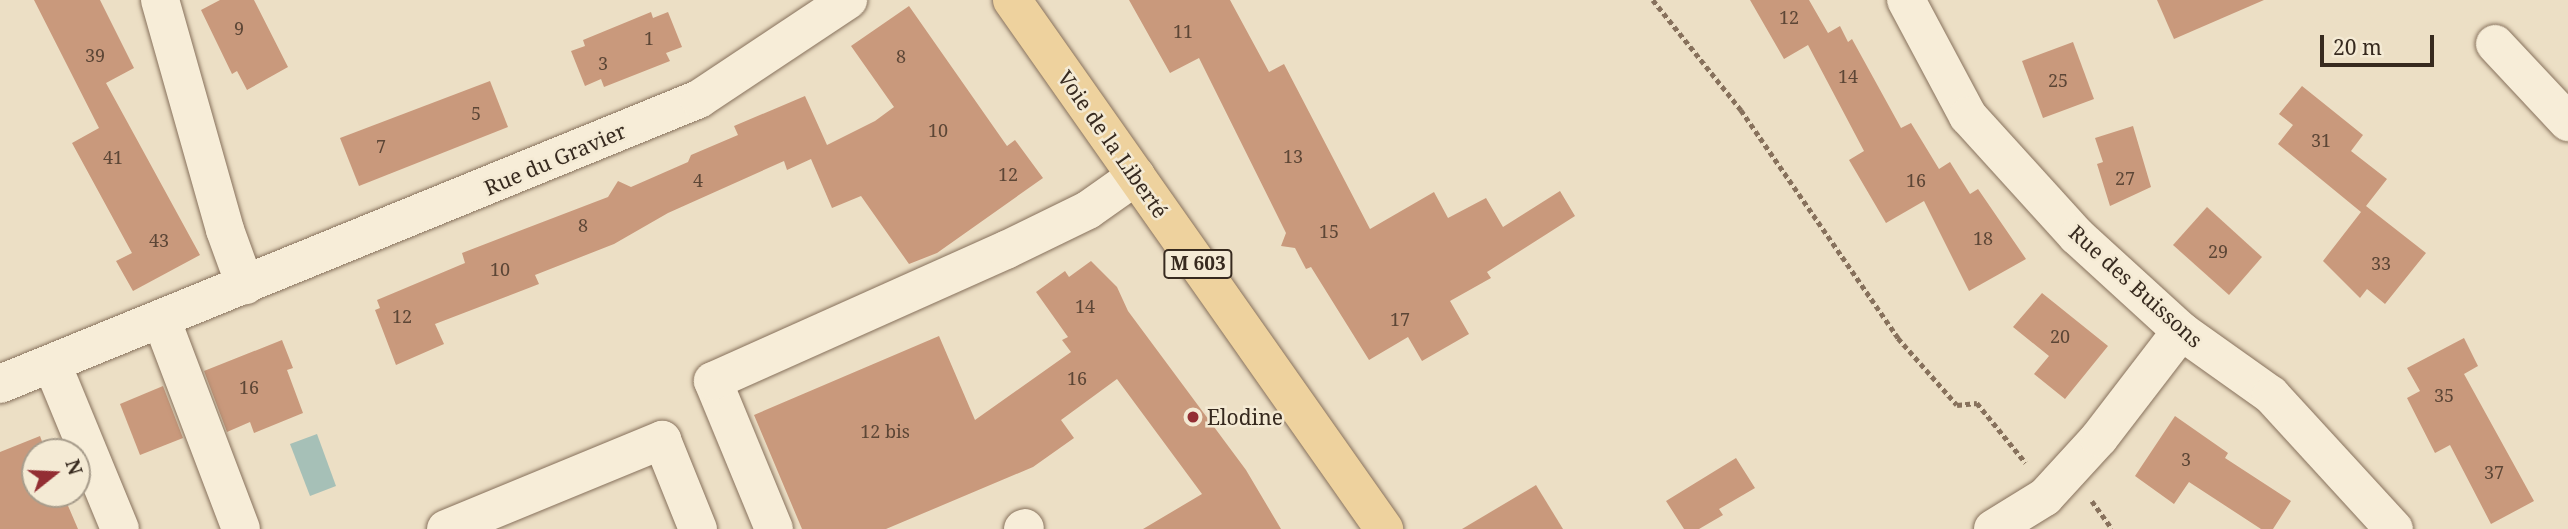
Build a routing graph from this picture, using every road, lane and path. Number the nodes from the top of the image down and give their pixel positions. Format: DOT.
graph roads {
  1 [pos="160,0"];
  2 [pos="848,0"];
  3 [pos="1012,0"];
  4 [pos="1653,0"];
  5 [pos="1920,4"];
  6 [pos="2495,44"];
  7 [pos="2568,122"];
  8 [pos="1136,176"];
  9 [pos="245,285"];
  10 [pos="162,321"];
  11 [pos="2180,331"];
  12 [pos="52,364"];
  13 [pos="0,384"];
  14 [pos="2060,480"];
  15 [pos="120,529"];
  16 [pos="241,529"];
  17 [pos="446,529"];
  18 [pos="698,529"];
  19 [pos="774,529"];
  20 [pos="1384,529"];
  21 [pos="1993,529"];
  22 [pos="2112,529"];
  23 [pos="2394,529"];
  1 -- 9 [label="street"];
  2 -- 9 [label="street, Rue du Gravier"];
  3 -- 8 [label="main road, Voie de la Liberté / M 603"];
  4 -- 14 [label="path"];
  5 -- 11 [label="street, Rue des Buissons"];
  6 -- 7 [label="street"];
  8 -- 19 [label="street"];
  8 -- 20 [label="main road, Voie de la Liberté / M 603"];
  9 -- 10 [label="street, Rue du Gravier"];
  10 -- 12 [label="street, Rue du Gravier"];
  10 -- 16 [label="street"];
  11 -- 14 [label="street"];
  11 -- 23 [label="street, Rue des Buissons"];
  12 -- 13 [label="street, Rue du Gravier"];
  12 -- 15 [label="street"];
  14 -- 21 [label="street"];
  14 -- 22 [label="path"];
  17 -- 18 [label="street"];
}
